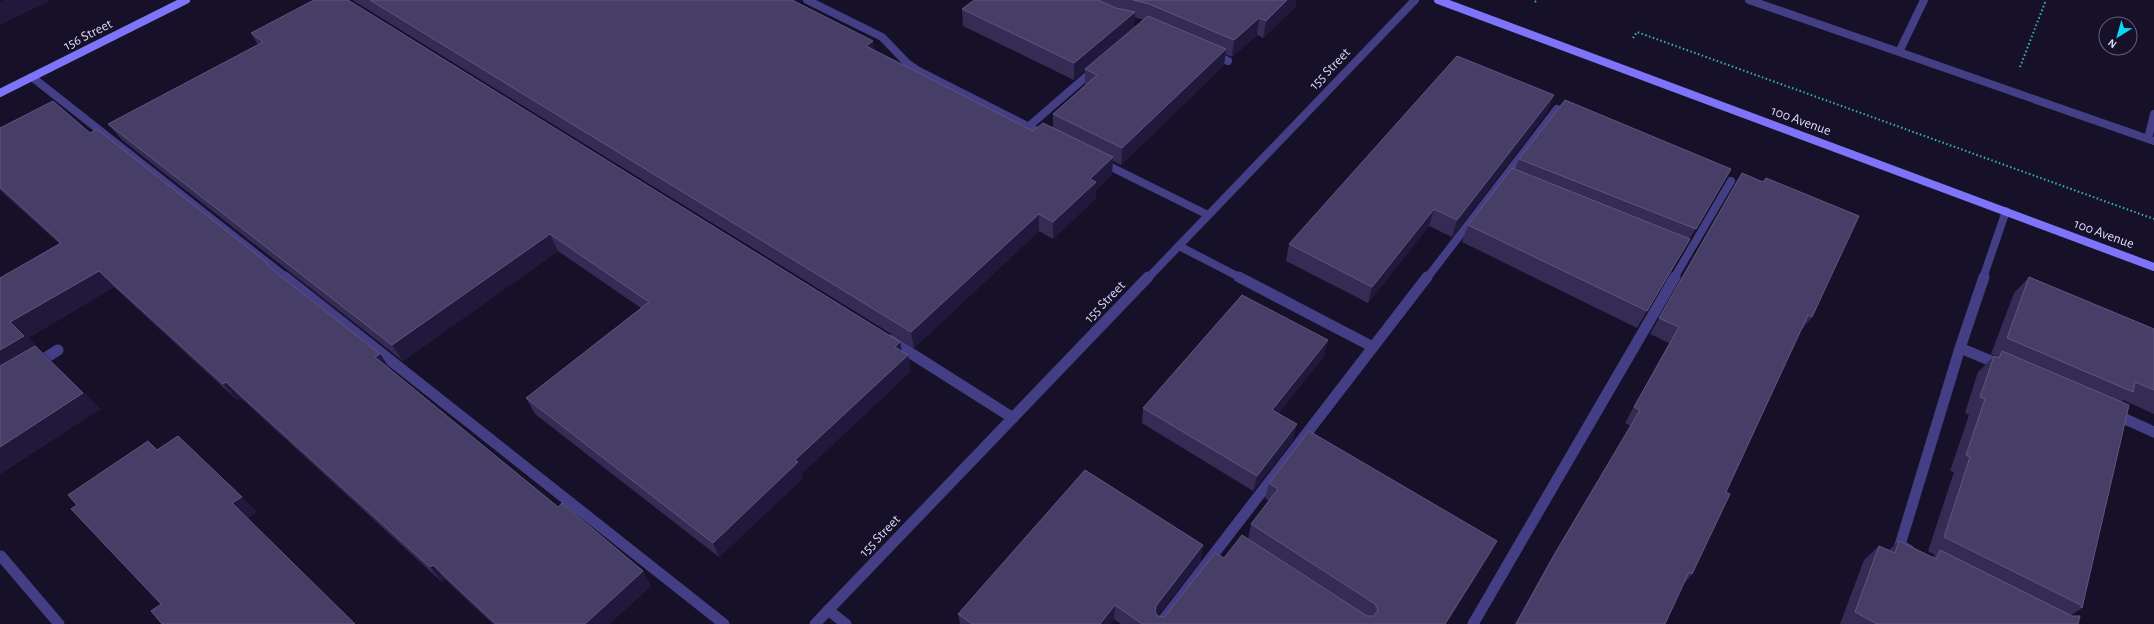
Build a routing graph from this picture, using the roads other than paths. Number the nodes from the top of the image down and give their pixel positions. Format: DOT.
graph roads {
  1 [pos="186,0"];
  2 [pos="807,0"];
  3 [pos="1415,0"];
  4 [pos="1438,0"];
  5 [pos="1749,0"];
  6 [pos="1924,0"];
  7 [pos="1201,49"];
  8 [pos="1899,52"];
  9 [pos="1104,61"];
  10 [pos="1228,61"];
  11 [pos="32,77"];
  12 [pos="0,93"];
  13 [pos="1557,109"];
  14 [pos="2154,114"];
  15 [pos="1028,127"];
  16 [pos="1056,140"];
  17 [pos="2151,140"];
  18 [pos="1092,158"];
  19 [pos="1731,181"];
  20 [pos="2006,212"];
  21 [pos="1208,215"];
  22 [pos="1179,246"];
  23 [pos="2154,267"];
  24 [pos="880,333"];
  25 [pos="1373,347"];
  26 [pos="1960,348"];
  27 [pos="58,350"];
  28 [pos="26,370"];
  29 [pos="2010,370"];
  30 [pos="2104,410"];
  31 [pos="1013,418"];
  32 [pos="2154,432"];
  33 [pos="1229,535"];
  34 [pos="1242,543"];
  35 [pos="1,556"];
  36 [pos="1921,556"];
  37 [pos="828,610"];
  38 [pos="59,624"];
  39 [pos="724,624"];
  40 [pos="815,624"];
  41 [pos="846,624"];
  42 [pos="1160,624"];
  43 [pos="1473,624"];
  1 -- 11 [label="main road, 156 Street"];
  2 -- 15 [label="street"];
  3 -- 21 [label="street, 155 Street"];
  4 -- 20 [label="main road, 100 Avenue"];
  5 -- 8 [label="street"];
  6 -- 8 [label="street"];
  7 -- 10 [label="street"];
  8 -- 17 [label="street"];
  9 -- 15 [label="street"];
  11 -- 12 [label="main road, 156 Street"];
  11 -- 39 [label="street"];
  13 -- 25 [label="street"];
  14 -- 17 [label="street"];
  15 -- 16 [label="street"];
  18 -- 21 [label="street"];
  19 -- 43 [label="street"];
  20 -- 23 [label="main road, 100 Avenue"];
  20 -- 26 [label="street"];
  21 -- 22 [label="street, 155 Street"];
  22 -- 25 [label="street"];
  22 -- 31 [label="street, 155 Street"];
  24 -- 31 [label="street"];
  25 -- 33 [label="street"];
  26 -- 29 [label="street"];
  26 -- 36 [label="street"];
  27 -- 28 [label="street"];
  30 -- 32 [label="street"];
  31 -- 37 [label="street, 155 Street"];
  33 -- 34 [label="street"];
  33 -- 42 [label="street"];
  35 -- 38 [label="street"];
  37 -- 40 [label="street, 155 Street"];
  37 -- 41 [label="street"];
}
